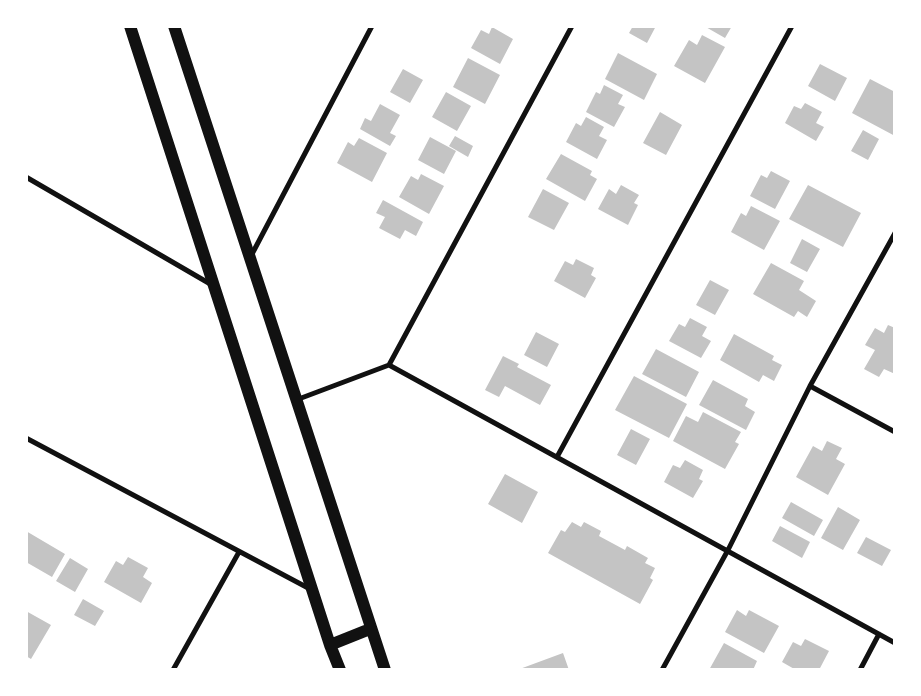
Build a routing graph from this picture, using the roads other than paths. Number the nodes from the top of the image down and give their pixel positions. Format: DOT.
graph roads {
  1 [pos="130,26"];
  2 [pos="174,26"];
  3 [pos="372,26"];
  4 [pos="572,26"];
  5 [pos="792,26"];
  6 [pos="26,177"];
  7 [pos="895,232"];
  8 [pos="249,258"];
  9 [pos="215,287"];
  10 [pos="389,365"];
  11 [pos="810,386"];
  12 [pos="296,400"];
  13 [pos="895,432"];
  14 [pos="28,439"];
  15 [pos="26,446"];
  16 [pos="557,457"];
  17 [pos="728,550"];
  18 [pos="239,552"];
  19 [pos="313,590"];
  20 [pos="370,628"];
  21 [pos="879,634"];
  22 [pos="895,643"];
  23 [pos="330,645"];
  24 [pos="173,670"];
  25 [pos="340,670"];
  26 [pos="385,670"];
  27 [pos="662,670"];
  28 [pos="860,670"];
  1 -- 9 [label="main road"];
  2 -- 8 [label="main road"];
  3 -- 8 [label="street"];
  4 -- 10 [label="street"];
  5 -- 16 [label="street"];
  6 -- 9 [label="street"];
  7 -- 11 [label="street"];
  8 -- 12 [label="main road"];
  9 -- 19 [label="main road"];
  10 -- 12 [label="street"];
  10 -- 16 [label="street"];
  11 -- 13 [label="street"];
  11 -- 17 [label="street"];
  12 -- 20 [label="main road"];
  14 -- 15 [label="street"];
  14 -- 18 [label="street"];
  16 -- 17 [label="street"];
  17 -- 21 [label="street"];
  17 -- 27 [label="street"];
  18 -- 19 [label="street"];
  18 -- 24 [label="street"];
  19 -- 23 [label="main road"];
  20 -- 23 [label="main road"];
  20 -- 26 [label="main road"];
  21 -- 22 [label="street"];
  21 -- 28 [label="street"];
  23 -- 25 [label="main road"];
}
